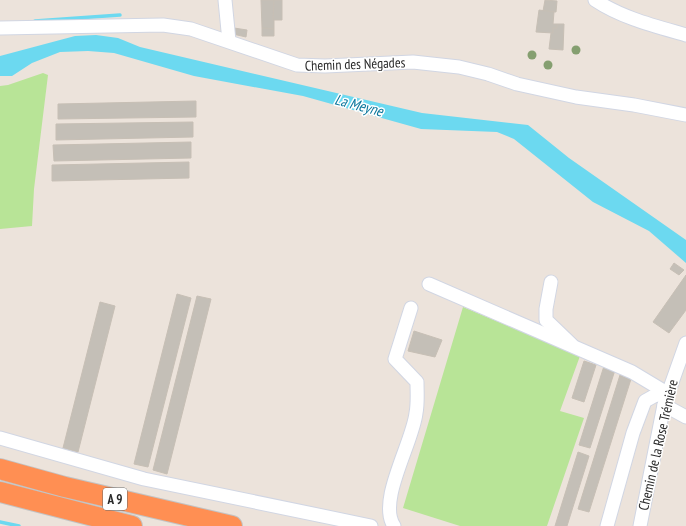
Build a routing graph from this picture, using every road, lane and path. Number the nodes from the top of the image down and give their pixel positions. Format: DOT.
graph roads {
  1 [pos="225,0"];
  2 [pos="595,0"];
  3 [pos="0,28"];
  4 [pos="686,35"];
  5 [pos="228,42"];
  6 [pos="686,115"];
  7 [pos="551,282"];
  8 [pos="429,284"];
  9 [pos="411,308"];
  10 [pos="686,343"];
  11 [pos="575,348"];
  12 [pos="666,399"];
  13 [pos="686,417"];
  14 [pos="0,438"];
  15 [pos="0,469"];
  16 [pos="0,492"];
  17 [pos="132,526"];
  18 [pos="232,526"];
  19 [pos="370,526"];
  20 [pos="394,526"];
  21 [pos="608,526"];
  22 [pos="640,526"];
  1 -- 5 [label="street"];
  2 -- 4 [label="street"];
  3 -- 5 [label="street, Chemin des Négades"];
  5 -- 6 [label="street, Chemin des Négades"];
  7 -- 11 [label="street"];
  8 -- 11 [label="street"];
  9 -- 20 [label="street"];
  10 -- 12 [label="street, Chemin de la Rose Trémière"];
  11 -- 12 [label="street"];
  12 -- 13 [label="street"];
  12 -- 21 [label="street"];
  12 -- 22 [label="street, Chemin de la Rose Trémière"];
  14 -- 19 [label="street"];
  15 -- 18 [label="highway, A 9"];
  16 -- 17 [label="highway, A 9"];
}
